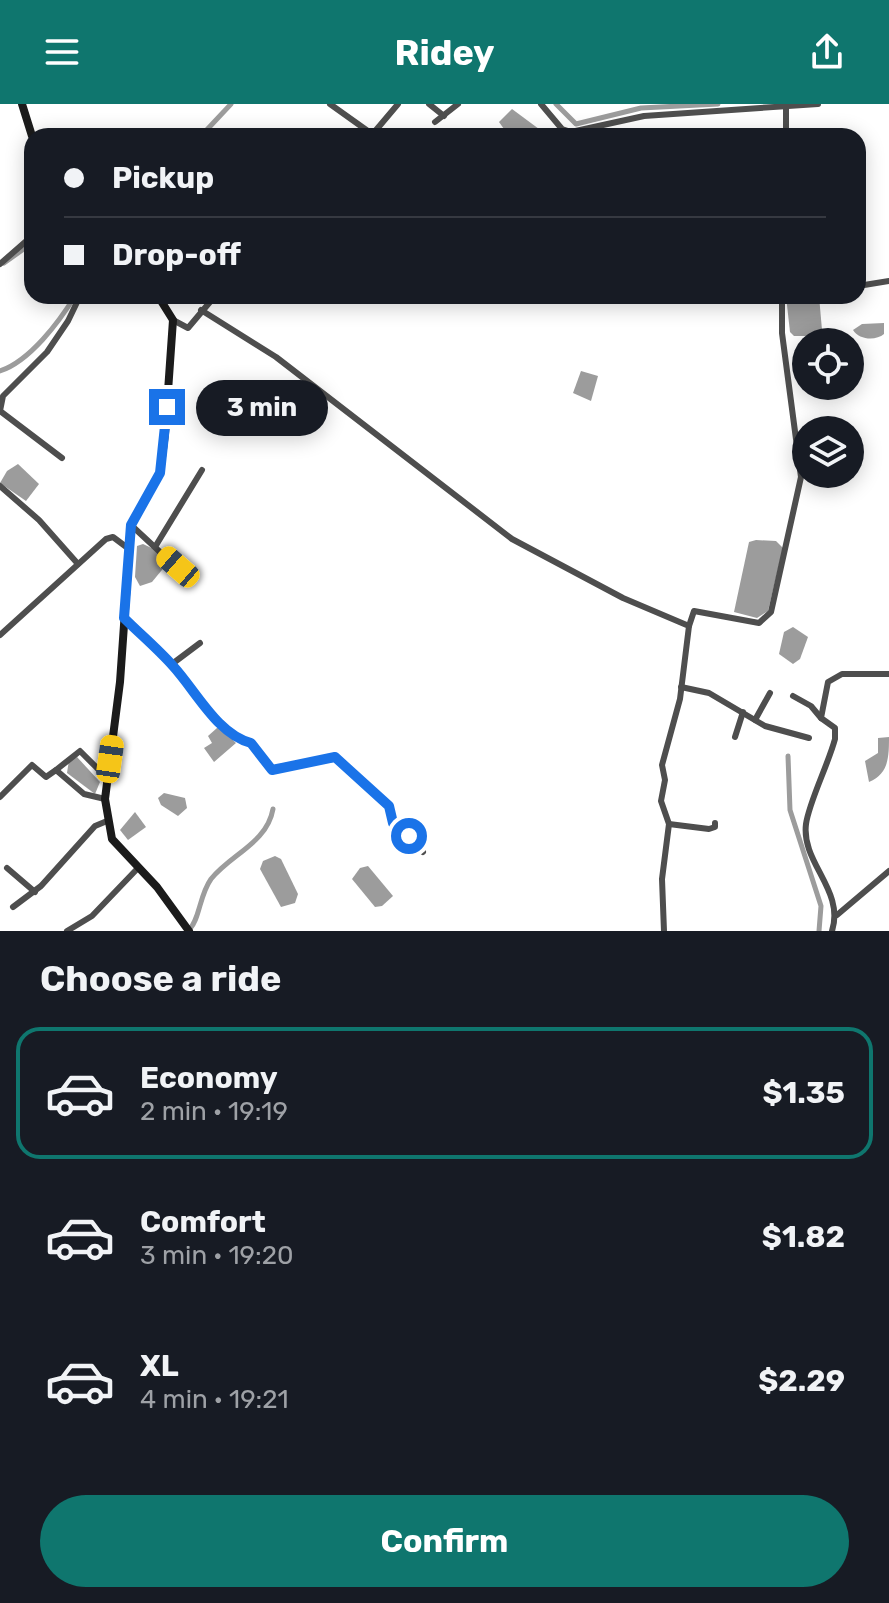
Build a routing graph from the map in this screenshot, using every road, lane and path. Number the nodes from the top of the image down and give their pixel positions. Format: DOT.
graph roads {
  1 [pos="22,104"];
  2 [pos="330,104"];
  3 [pos="398,104"];
  4 [pos="429,104"];
  5 [pos="458,104"];
  6 [pos="541,104"];
  7 [pos="818,104"];
  8 [pos="787,106"];
  9 [pos="444,116"];
  10 [pos="435,122"];
  11 [pos="30,128"];
  12 [pos="363,128"];
  13 [pos="378,128"];
  14 [pos="565,128"];
  15 [pos="589,128"];
  16 [pos="786,128"];
  17 [pos="24,243"];
  18 [pos="0,264"];
  19 [pos="889,281"];
  20 [pos="866,285"];
  21 [pos="76,304"];
  22 [pos="163,304"];
  23 [pos="207,304"];
  24 [pos="782,304"];
  25 [pos="201,310"];
  26 [pos="173,320"];
  27 [pos="0,412"];
  28 [pos="62,458"];
  29 [pos="202,470"];
  30 [pos="0,486"];
  31 [pos="131,525"];
  32 [pos="155,547"];
  33 [pos="129,549"];
  34 [pos="78,564"];
  35 [pos="189,579"];
  36 [pos="124,618"];
  37 [pos="689,626"];
  38 [pos="0,635"];
  39 [pos="200,643"];
  40 [pos="172,664"];
  41 [pos="889,674"];
  42 [pos="681,687"];
  43 [pos="770,693"];
  44 [pos="793,696"];
  45 [pos="743,712"];
  46 [pos="821,718"];
  47 [pos="755,720"];
  48 [pos="735,737"];
  49 [pos="809,738"];
  50 [pos="56,770"];
  51 [pos="107,778"];
  52 [pos="0,797"];
  53 [pos="105,799"];
  54 [pos="107,821"];
  55 [pos="715,823"];
  56 [pos="669,824"];
  57 [pos="423,852"];
  58 [pos="7,868"];
  59 [pos="138,868"];
  60 [pos="889,871"];
  61 [pos="35,892"];
  62 [pos="13,907"];
  63 [pos="837,915"];
  64 [pos="67,931"];
  65 [pos="189,931"];
  66 [pos="664,931"];
  67 [pos="832,931"];
  1 -- 11 [label="main road"];
  2 -- 12 [label="street"];
  3 -- 13 [label="street"];
  4 -- 9 [label="street"];
  5 -- 9 [label="street"];
  6 -- 14 [label="street"];
  7 -- 8 [label="street"];
  8 -- 15 [label="street"];
  8 -- 16 [label="street"];
  9 -- 10 [label="street"];
  17 -- 18 [label="street"];
  19 -- 20 [label="street"];
  21 -- 27 [label="street"];
  22 -- 26 [label="main road"];
  23 -- 25 [label="street"];
  24 -- 37 [label="street"];
  25 -- 26 [label="street"];
  25 -- 37 [label="street"];
  26 -- 31 [label="main road"];
  27 -- 28 [label="street"];
  29 -- 32 [label="street"];
  30 -- 34 [label="street"];
  31 -- 32 [label="street"];
  31 -- 33 [label="main road"];
  32 -- 35 [label="street"];
  33 -- 34 [label="street"];
  33 -- 36 [label="main road"];
  34 -- 38 [label="street"];
  36 -- 40 [label="street"];
  36 -- 51 [label="main road"];
  37 -- 42 [label="street"];
  39 -- 40 [label="street"];
  40 -- 57 [label="street"];
  41 -- 46 [label="street"];
  42 -- 45 [label="street"];
  42 -- 56 [label="street"];
  43 -- 47 [label="street"];
  44 -- 46 [label="street"];
  45 -- 47 [label="street"];
  45 -- 48 [label="street"];
  46 -- 63 [label="street"];
  47 -- 49 [label="street"];
  50 -- 51 [label="street"];
  50 -- 52 [label="street"];
  50 -- 53 [label="street"];
  51 -- 53 [label="main road"];
  53 -- 54 [label="main road"];
  54 -- 59 [label="main road"];
  54 -- 61 [label="street"];
  55 -- 56 [label="street"];
  56 -- 66 [label="street"];
  58 -- 61 [label="street"];
  59 -- 64 [label="street"];
  59 -- 65 [label="main road"];
  60 -- 63 [label="street"];
  61 -- 62 [label="street"];
  63 -- 67 [label="street"];
}
